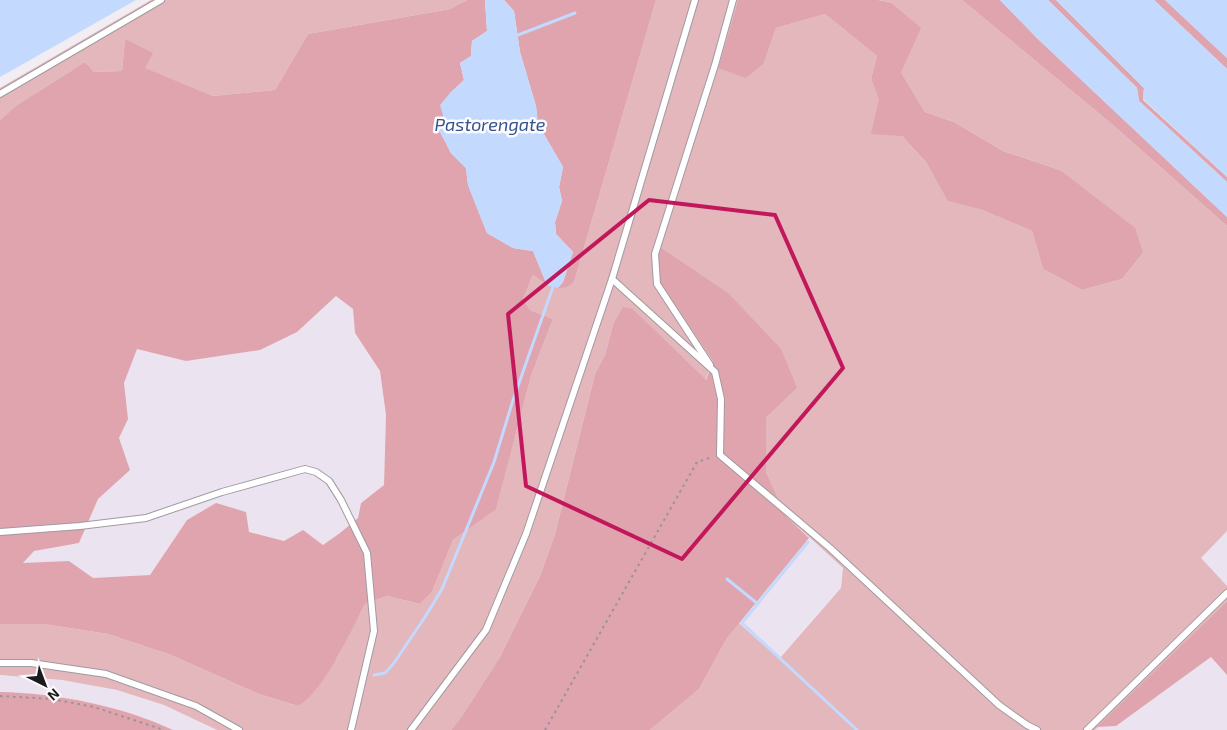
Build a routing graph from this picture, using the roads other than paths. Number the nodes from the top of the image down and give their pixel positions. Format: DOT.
graph roads {
  1 [pos="161,0"];
  2 [pos="695,0"];
  3 [pos="733,0"];
  4 [pos="0,94"];
  5 [pos="612,279"];
  6 [pos="715,372"];
  7 [pos="0,532"];
  8 [pos="1227,593"];
  9 [pos="0,663"];
  10 [pos="239,730"];
  11 [pos="351,730"];
  12 [pos="411,730"];
  13 [pos="1037,730"];
  14 [pos="1087,730"];
  1 -- 4 [label="lane"];
  2 -- 5 [label="lane"];
  3 -- 6 [label="lane"];
  5 -- 6 [label="lane"];
  5 -- 12 [label="lane"];
  6 -- 13 [label="lane"];
  7 -- 11 [label="lane"];
  8 -- 14 [label="lane"];
  9 -- 10 [label="lane"];
}
